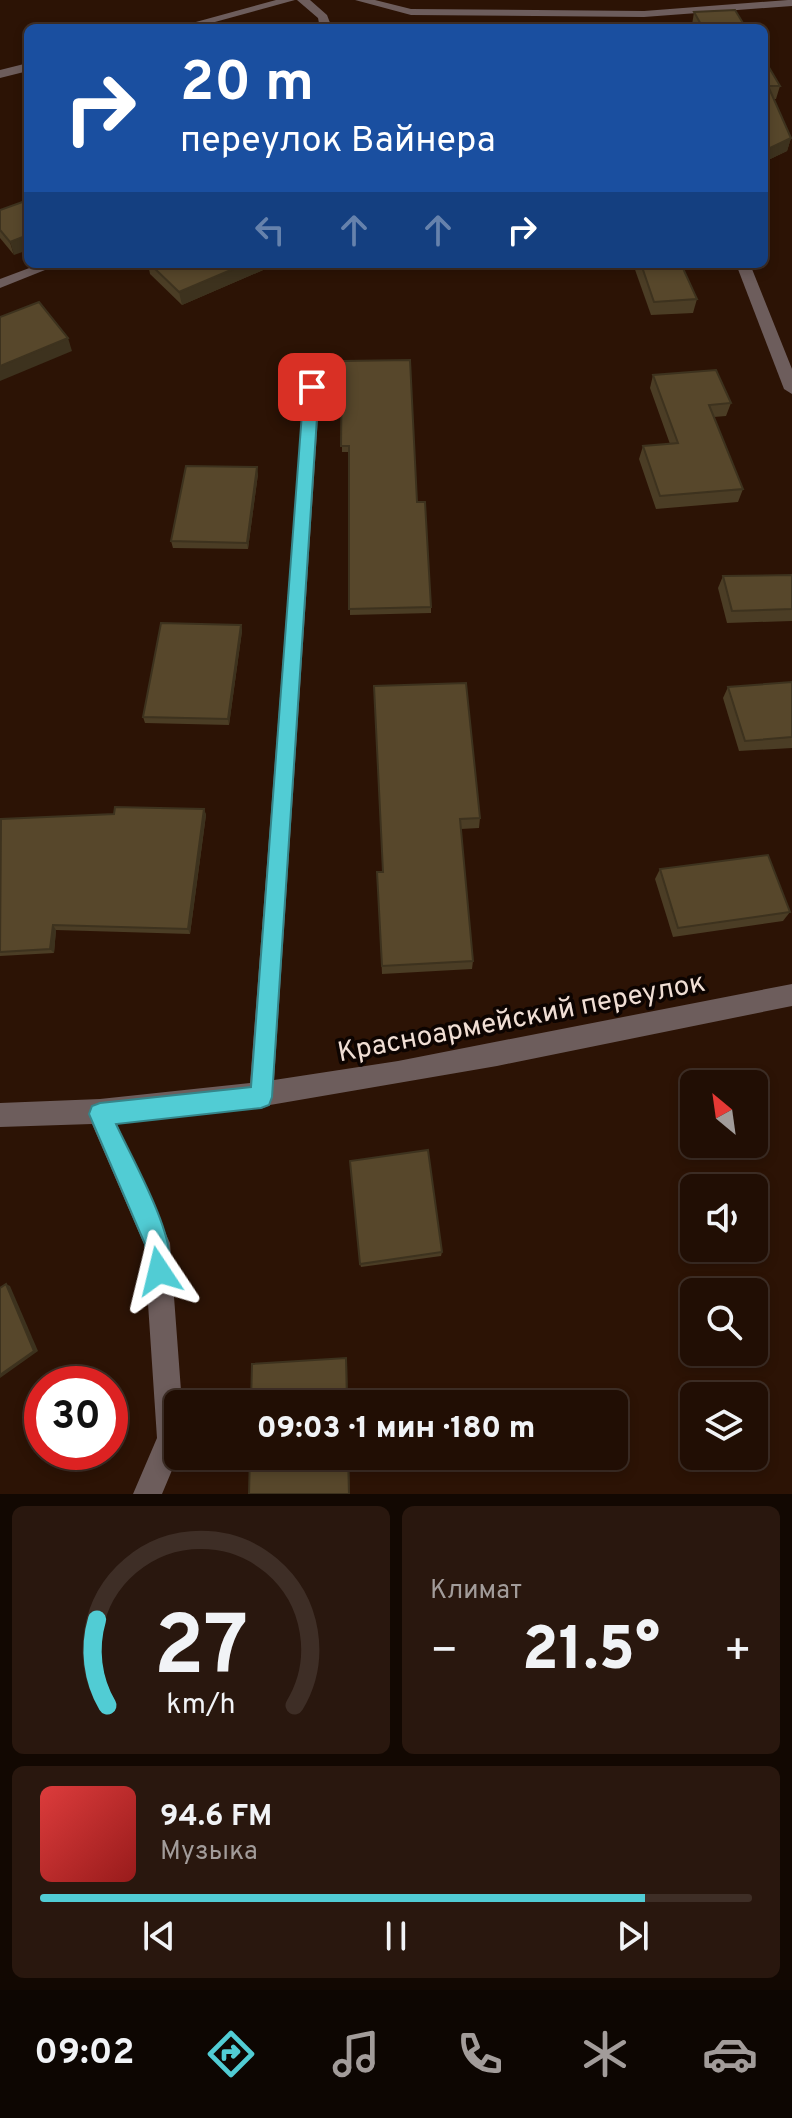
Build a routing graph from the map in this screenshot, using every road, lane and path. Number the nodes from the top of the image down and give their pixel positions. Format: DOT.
graph roads {
  1 [pos="289,0"];
  2 [pos="303,0"];
  3 [pos="361,0"];
  4 [pos="638,0"];
  5 [pos="792,3"];
  6 [pos="644,14"];
  7 [pos="196,24"];
  8 [pos="325,24"];
  9 [pos="648,24"];
  10 [pos="24,68"];
  11 [pos="0,74"];
  12 [pos="42,268"];
  13 [pos="745,268"];
  14 [pos="0,284"];
  15 [pos="312,387"];
  16 [pos="792,389"];
  17 [pos="792,995"];
  18 [pos="261,1097"];
  19 [pos="100,1114"];
  20 [pos="0,1115"];
  21 [pos="147,1494"];
  1 -- 7 [label="street"];
  2 -- 8 [label="street"];
  3 -- 6 [label="street"];
  4 -- 6 [label="street"];
  5 -- 6 [label="street"];
  6 -- 9 [label="street"];
  10 -- 11 [label="street"];
  12 -- 14 [label="street"];
  13 -- 16 [label="street"];
  15 -- 18 [label="street"];
  17 -- 18 [label="street, Красноармейский переулок"];
  18 -- 19 [label="street, Красноармейский переулок"];
  19 -- 20 [label="street, Красноармейский переулок"];
  19 -- 21 [label="street"];
}
